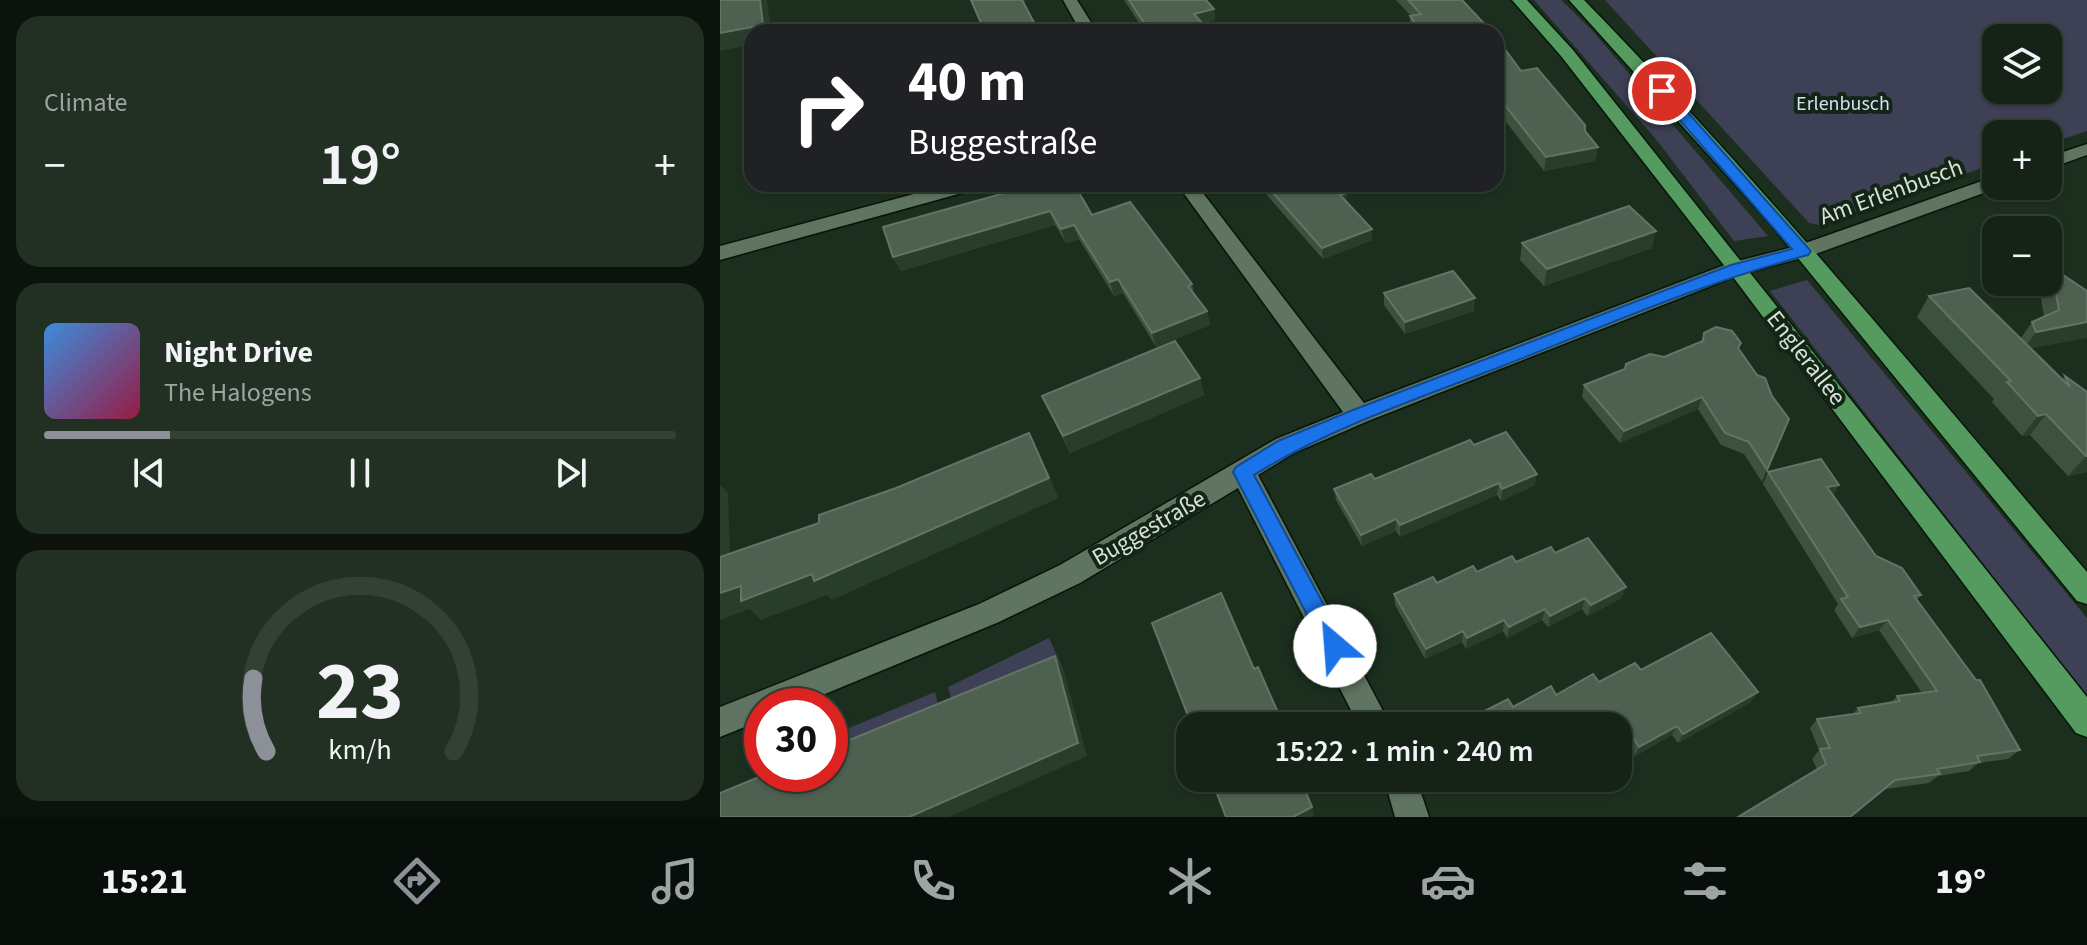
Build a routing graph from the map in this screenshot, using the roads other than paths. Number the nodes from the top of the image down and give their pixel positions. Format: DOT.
graph roads {
  1 [pos="1070,0"];
  2 [pos="1519,0"];
  3 [pos="1576,0"];
  4 [pos="1084,24"];
  5 [pos="2087,149"];
  6 [pos="2062,158"];
  7 [pos="1982,187"];
  8 [pos="944,192"];
  9 [pos="1192,192"];
  10 [pos="1803,251"];
  11 [pos="720,253"];
  12 [pos="1737,268"];
  13 [pos="1359,415"];
  14 [pos="1243,472"];
  15 [pos="2087,592"];
  16 [pos="1368,712"];
  17 [pos="720,722"];
  18 [pos="2087,722"];
  19 [pos="1404,792"];
  20 [pos="1412,817"];
  1 -- 4 [label="street"];
  2 -- 12 [label="main road, Englerallee"];
  3 -- 10 [label="main road"];
  5 -- 6 [label="street"];
  7 -- 10 [label="street, Am Erlenbusch"];
  8 -- 11 [label="street"];
  9 -- 13 [label="street"];
  10 -- 12 [label="street, Buggestraße"];
  10 -- 15 [label="main road"];
  12 -- 13 [label="street, Buggestraße"];
  12 -- 18 [label="main road, Englerallee"];
  13 -- 14 [label="street, Buggestraße"];
  14 -- 16 [label="street"];
  14 -- 17 [label="street, Buggestraße"];
  19 -- 20 [label="street"];
}
